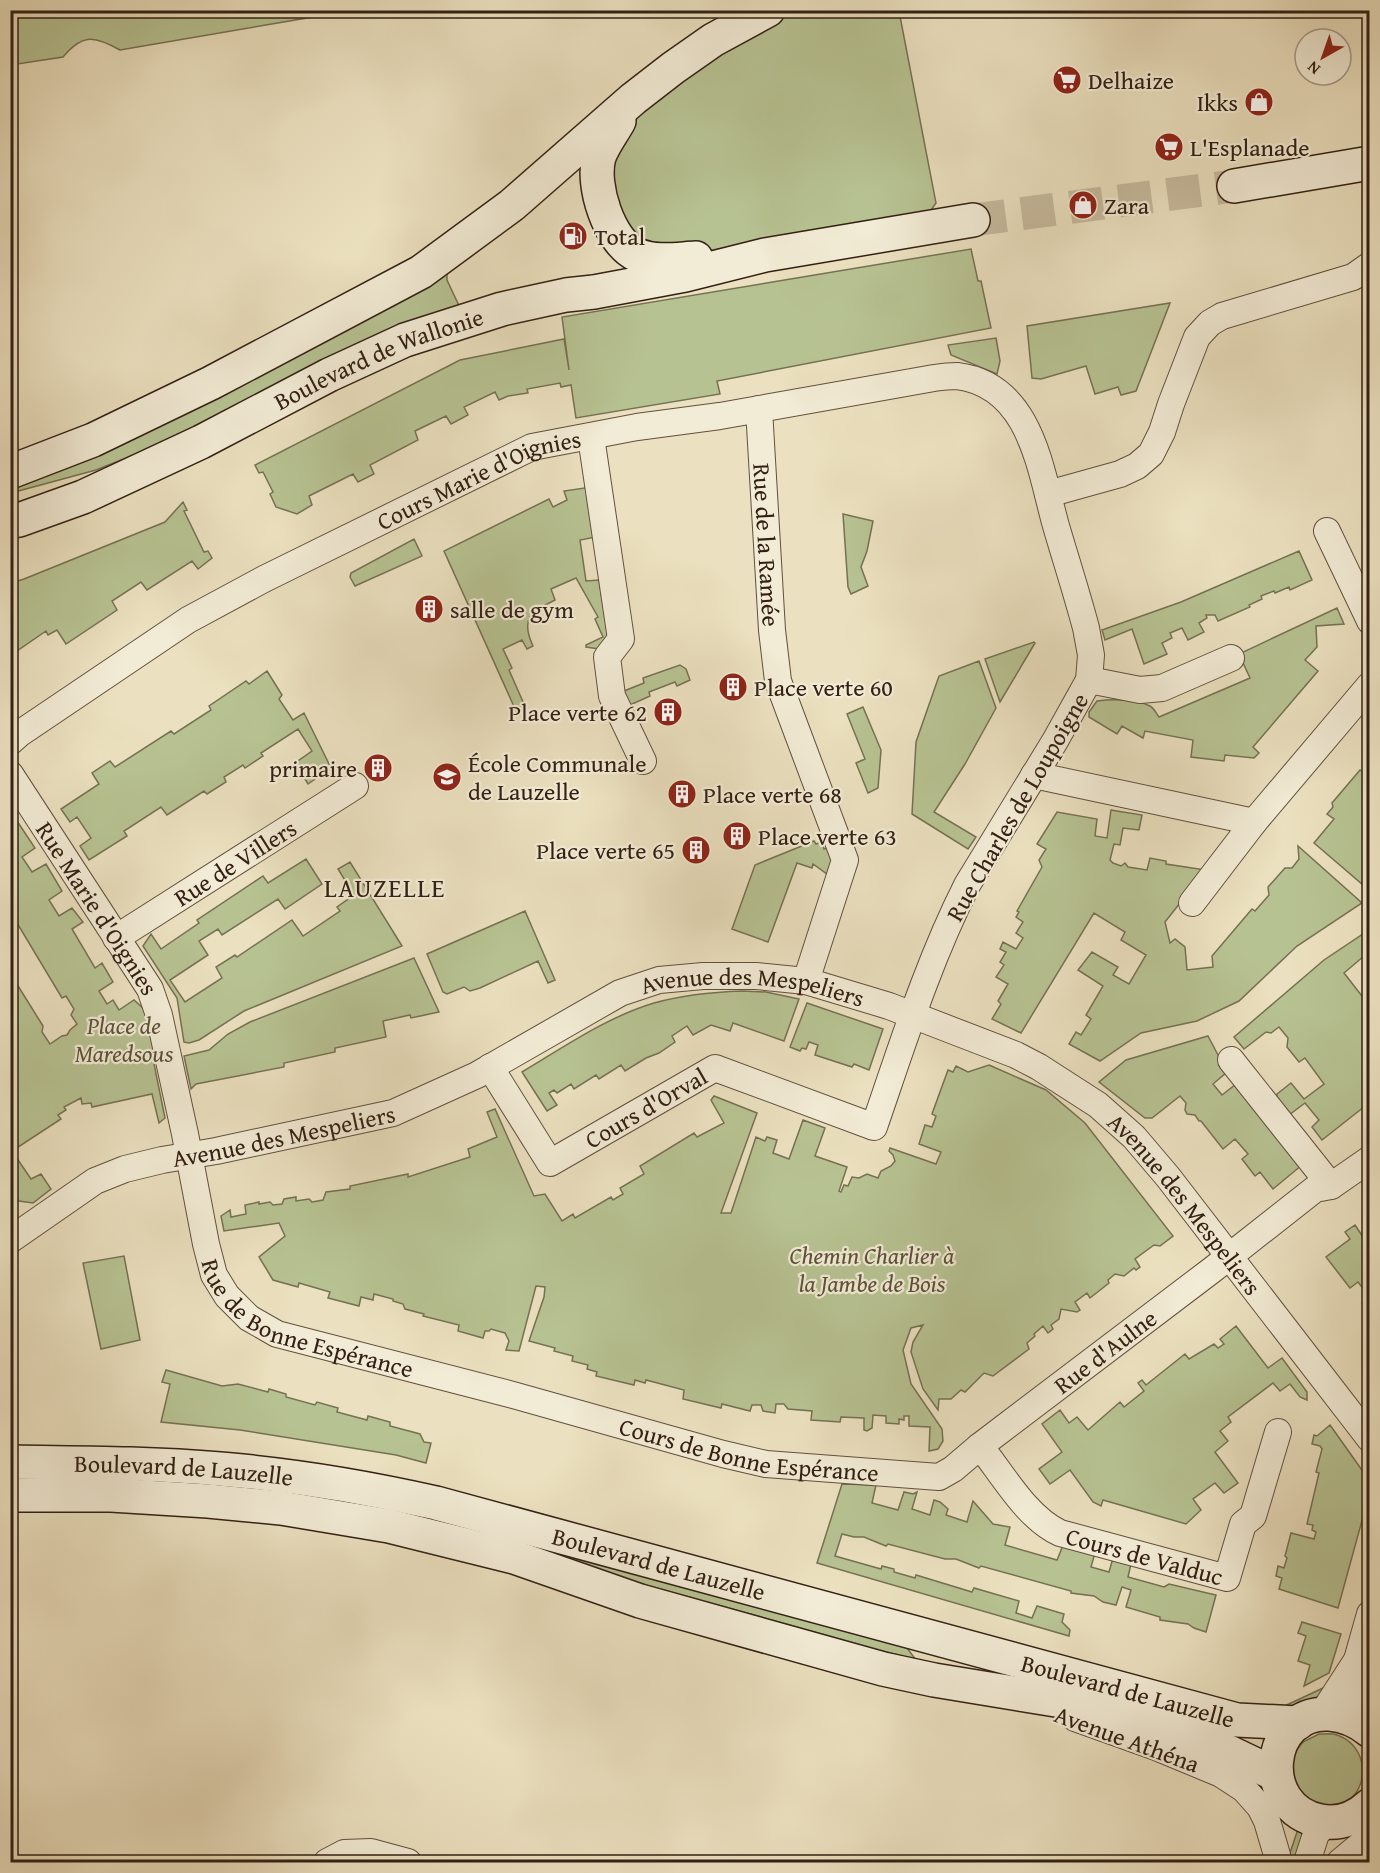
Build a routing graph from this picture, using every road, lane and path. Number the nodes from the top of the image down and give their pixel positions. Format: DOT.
graph roads {
  1 [pos="768,10"];
  2 [pos="633,99"];
  3 [pos="1370,163"];
  4 [pos="1234,186"];
  5 [pos="973,220"];
  6 [pos="765,255"];
  7 [pos="1370,265"];
  8 [pos="1001,396"];
  9 [pos="759,409"];
  10 [pos="591,437"];
  11 [pos="10,472"];
  12 [pos="1047,494"];
  13 [pos="10,521"];
  14 [pos="1327,531"];
  15 [pos="1370,621"];
  16 [pos="1231,658"];
  17 [pos="1089,680"];
  18 [pos="1370,685"];
  19 [pos="10,742"];
  20 [pos="643,761"];
  21 [pos="10,774"];
  22 [pos="1034,775"];
  23 [pos="354,786"];
  24 [pos="1254,822"];
  25 [pos="1192,903"];
  26 [pos="116,938"];
  27 [pos="806,981"];
  28 [pos="914,1014"];
  29 [pos="1231,1060"];
  30 [pos="490,1067"];
  31 [pos="189,1156"];
  32 [pos="1370,1159"];
  33 [pos="1331,1186"];
  34 [pos="10,1240"];
  35 [pos="1229,1257"];
  36 [pos="513,1395"];
  37 [pos="1278,1432"];
  38 [pos="1370,1439"];
  39 [pos="981,1446"];
  40 [pos="10,1462"];
  41 [pos="10,1495"];
  42 [pos="1370,1614"];
  43 [pos="1360,1650"];
  44 [pos="934,1680"];
  45 [pos="1310,1718"];
  46 [pos="1365,1727"];
  47 [pos="1282,1789"];
  48 [pos="1370,1804"];
  49 [pos="1327,1822"];
  50 [pos="1370,1837"];
  51 [pos="1276,1859"];
  52 [pos="327,1863"];
  53 [pos="408,1863"];
  54 [pos="1308,1863"];
  55 [pos="1340,1863"];
  1 -- 2 [label="main road, Boulevard de Wallonie"];
  2 -- 6 [label="main road"];
  2 -- 11 [label="main road, Boulevard de Wallonie"];
  3 -- 4 [label="main road"];
  5 -- 6 [label="main road"];
  6 -- 13 [label="main road, Boulevard de Wallonie"];
  7 -- 12 [label="street"];
  8 -- 9 [label="street, Cours Marie d'Oignies"];
  8 -- 12 [label="street, Rue Charles de Loupoigne"];
  9 -- 10 [label="street, Cours Marie d'Oignies"];
  9 -- 27 [label="street, Rue de la Ramée"];
  10 -- 19 [label="street, Cours Marie d'Oignies"];
  10 -- 20 [label="street"];
  12 -- 17 [label="street, Rue Charles de Loupoigne"];
  14 -- 15 [label="street"];
  16 -- 17 [label="street"];
  17 -- 22 [label="street, Rue Charles de Loupoigne"];
  18 -- 24 [label="street"];
  21 -- 26 [label="street, Rue Marie d'Oignies"];
  22 -- 24 [label="street"];
  22 -- 28 [label="street, Rue Charles de Loupoigne"];
  23 -- 26 [label="street, Rue de Villers"];
  24 -- 25 [label="street"];
  26 -- 31 [label="street, Rue Marie d'Oignies"];
  27 -- 28 [label="street, Avenue des Mespeliers"];
  27 -- 30 [label="street, Avenue des Mespeliers"];
  28 -- 30 [label="street, Cours d'Orval"];
  28 -- 35 [label="street, Avenue des Mespeliers"];
  29 -- 33 [label="street"];
  30 -- 31 [label="street, Avenue des Mespeliers"];
  31 -- 34 [label="street, Avenue des Mespeliers"];
  31 -- 36 [label="street, Rue de Bonne Espérance"];
  32 -- 33 [label="street, Rue d'Aulne"];
  33 -- 35 [label="street, Rue d'Aulne"];
  35 -- 38 [label="street, Avenue des Mespeliers"];
  35 -- 39 [label="street, Rue d'Aulne"];
  36 -- 39 [label="street, Cours de Bonne Espérance"];
  37 -- 39 [label="street, Cours de Valduc"];
  40 -- 45 [label="main road, Boulevard de Lauzelle"];
  41 -- 44 [label="main road, Boulevard de Lauzelle"];
  42 -- 43 [label="street"];
  43 -- 45 [label="street"];
  43 -- 46 [label="street"];
  44 -- 47 [label="main road, Boulevard de Lauzelle"];
  44 -- 51 [label="street, Avenue Athéna"];
  45 -- 46 [label="main road, Boulevard de Lauzelle"];
  45 -- 47 [label="main road"];
  47 -- 49 [label="main road, Boulevard de Lauzelle"];
  47 -- 51 [label="street, Avenue Athéna"];
  48 -- 49 [label="main road"];
  49 -- 54 [label="street"];
  50 -- 55 [label="street"];
  52 -- 53 [label="street"];
}
